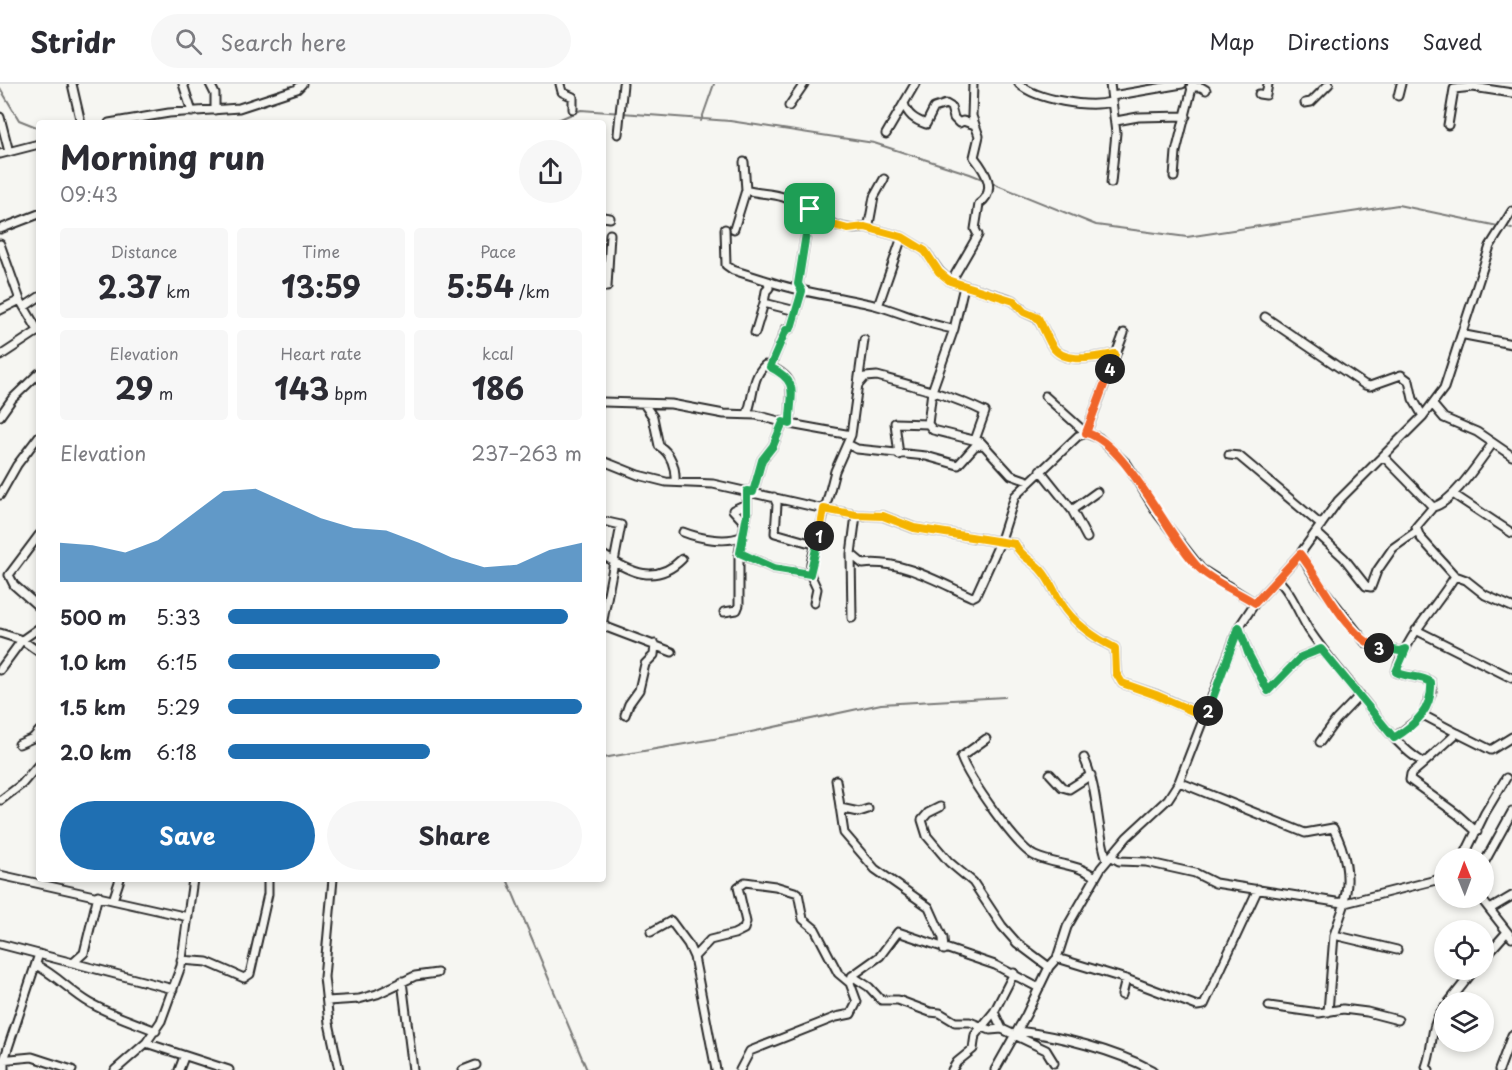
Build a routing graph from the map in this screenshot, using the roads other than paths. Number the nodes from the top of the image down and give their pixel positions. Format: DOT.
graph roads {
  1 [pos="72,84"];
  2 [pos="183,84"];
  3 [pos="210,84"];
  4 [pos="302,84"];
  5 [pos="560,84"];
  6 [pos="623,84"];
  7 [pos="804,84"];
  8 [pos="915,84"];
  9 [pos="973,84"];
  10 [pos="1019,84"];
  11 [pos="1110,84"];
  12 [pos="1182,84"];
  13 [pos="1268,84"];
  14 [pos="1329,84"];
  15 [pos="1401,84"];
  16 [pos="1192,85"];
  17 [pos="1206,90"];
  18 [pos="1512,93"];
  19 [pos="1259,94"];
  20 [pos="1398,96"];
  21 [pos="1111,99"];
  22 [pos="904,103"];
  23 [pos="1305,103"];
  24 [pos="789,106"];
  25 [pos="573,109"];
  26 [pos="214,110"];
  27 [pos="192,112"];
  28 [pos="1186,116"];
  29 [pos="0,117"];
  30 [pos="80,120"];
  31 [pos="132,120"];
  32 [pos="1116,121"];
  33 [pos="975,125"];
  34 [pos="1448,125"];
  35 [pos="618,134"];
  36 [pos="886,134"];
  37 [pos="36,145"];
  38 [pos="9,152"];
  39 [pos="0,154"];
  40 [pos="744,162"];
  41 [pos="1174,177"];
  42 [pos="884,179"];
  43 [pos="1111,183"];
  44 [pos="746,190"];
  45 [pos="810,209"];
  46 [pos="1512,211"];
  47 [pos="36,215"];
  48 [pos="865,227"];
  49 [pos="0,229"];
  50 [pos="725,229"];
  51 [pos="734,229"];
  52 [pos="610,234"];
  53 [pos="902,237"];
  54 [pos="0,244"];
  55 [pos="952,280"];
  56 [pos="768,281"];
  57 [pos="964,286"];
  58 [pos="606,287"];
  59 [pos="802,291"];
  60 [pos="36,298"];
  61 [pos="764,303"];
  62 [pos="22,304"];
  63 [pos="879,306"];
  64 [pos="0,310"];
  65 [pos="796,311"];
  66 [pos="1265,317"];
  67 [pos="36,327"];
  68 [pos="954,329"];
  69 [pos="1463,332"];
  70 [pos="755,333"];
  71 [pos="1124,333"];
  72 [pos="36,334"];
  73 [pos="864,340"];
  74 [pos="1512,344"];
  75 [pos="1115,354"];
  76 [pos="0,356"];
  77 [pos="770,367"];
  78 [pos="36,376"];
  79 [pos="858,386"];
  80 [pos="932,391"];
  81 [pos="1045,396"];
  82 [pos="606,402"];
  83 [pos="644,404"];
  84 [pos="1433,405"];
  85 [pos="747,414"];
  86 [pos="0,416"];
  87 [pos="1423,416"];
  88 [pos="786,423"];
  89 [pos="928,424"];
  90 [pos="1086,433"];
  91 [pos="851,435"];
  92 [pos="975,440"];
  93 [pos="36,441"];
  94 [pos="1493,443"];
  95 [pos="848,444"];
  96 [pos="982,445"];
  97 [pos="899,455"];
  98 [pos="1229,455"];
  99 [pos="1383,456"];
  100 [pos="1512,456"];
  101 [pos="606,461"];
  102 [pos="1040,470"];
  103 [pos="1028,481"];
  104 [pos="675,482"];
  105 [pos="750,491"];
  106 [pos="1096,492"];
  107 [pos="1453,494"];
  108 [pos="0,495"];
  109 [pos="774,497"];
  110 [pos="746,504"];
  111 [pos="1433,507"];
  112 [pos="824,509"];
  113 [pos="1072,510"];
  114 [pos="856,515"];
  115 [pos="606,522"];
  116 [pos="744,522"];
  117 [pos="1321,525"];
  118 [pos="1417,531"];
  119 [pos="684,532"];
  120 [pos="1316,532"];
  121 [pos="1512,532"];
  122 [pos="742,536"];
  123 [pos="1087,538"];
  124 [pos="36,539"];
  125 [pos="1001,540"];
  126 [pos="817,545"];
  127 [pos="740,553"];
  128 [pos="1300,554"];
  129 [pos="850,555"];
  130 [pos="606,557"];
  131 [pos="682,559"];
  132 [pos="615,563"];
  133 [pos="810,574"];
  134 [pos="1455,576"];
  135 [pos="1278,580"];
  136 [pos="606,595"];
  137 [pos="814,603"];
  138 [pos="1255,603"];
  139 [pos="36,604"];
  140 [pos="1512,607"];
  141 [pos="724,612"];
  142 [pos="852,618"];
  143 [pos="606,627"];
  144 [pos="1239,627"];
  145 [pos="36,630"];
  146 [pos="1416,630"];
  147 [pos="0,633"];
  148 [pos="22,640"];
  149 [pos="655,644"];
  150 [pos="1321,649"];
  151 [pos="1406,649"];
  152 [pos="36,650"];
  153 [pos="672,652"];
  154 [pos="0,670"];
  155 [pos="1512,678"];
  156 [pos="1360,695"];
  157 [pos="1423,715"];
  158 [pos="625,716"];
  159 [pos="1206,717"];
  160 [pos="1458,733"];
  161 [pos="36,734"];
  162 [pos="1512,737"];
  163 [pos="33,738"];
  164 [pos="1394,738"];
  165 [pos="986,739"];
  166 [pos="36,742"];
  167 [pos="1320,742"];
  168 [pos="19,744"];
  169 [pos="1084,758"];
  170 [pos="1424,763"];
  171 [pos="36,768"];
  172 [pos="1050,774"];
  173 [pos="1091,775"];
  174 [pos="1506,778"];
  175 [pos="836,780"];
  176 [pos="1179,782"];
  177 [pos="1,800"];
  178 [pos="940,807"];
  179 [pos="840,808"];
  180 [pos="868,808"];
  181 [pos="1512,812"];
  182 [pos="1477,832"];
  183 [pos="1468,848"];
  184 [pos="1493,848"];
  185 [pos="1110,859"];
  186 [pos="0,875"];
  187 [pos="1095,877"];
  188 [pos="1434,880"];
  189 [pos="54,882"];
  190 [pos="119,882"];
  191 [pos="193,882"];
  192 [pos="268,882"];
  193 [pos="333,882"];
  194 [pos="1258,889"];
  195 [pos="99,896"];
  196 [pos="1512,896"];
  197 [pos="113,900"];
  198 [pos="1344,903"];
  199 [pos="1490,909"];
  200 [pos="188,917"];
  201 [pos="651,932"];
  202 [pos="1507,932"];
  203 [pos="1334,935"];
  204 [pos="1512,938"];
  205 [pos="0,944"];
  206 [pos="1494,947"];
  207 [pos="944,950"];
  208 [pos="1397,950"];
  209 [pos="39,954"];
  210 [pos="694,957"];
  211 [pos="1057,958"];
  212 [pos="181,960"];
  213 [pos="74,962"];
  214 [pos="36,965"];
  215 [pos="1049,967"];
  216 [pos="437,972"];
  217 [pos="1014,973"];
  218 [pos="1125,979"];
  219 [pos="851,980"];
  220 [pos="1466,980"];
  221 [pos="402,981"];
  222 [pos="1039,988"];
  223 [pos="174,989"];
  224 [pos="1457,992"];
  225 [pos="1122,995"];
  226 [pos="327,1001"];
  227 [pos="1269,1006"];
  228 [pos="994,1012"];
  229 [pos="1328,1012"];
  230 [pos="1398,1020"];
  231 [pos="1434,1025"];
  232 [pos="981,1026"];
  233 [pos="1002,1029"];
  234 [pos="156,1031"];
  235 [pos="1016,1034"];
  236 [pos="1512,1035"];
  237 [pos="146,1043"];
  238 [pos="184,1057"];
  239 [pos="2,1060"];
  240 [pos="1054,1063"];
  241 [pos="476,1065"];
  242 [pos="4,1070"];
  243 [pos="72,1070"];
  244 [pos="115,1070"];
  245 [pos="179,1070"];
  246 [pos="229,1070"];
  247 [pos="339,1070"];
  248 [pos="413,1070"];
  249 [pos="463,1070"];
  250 [pos="716,1070"];
  251 [pos="740,1070"];
  252 [pos="952,1070"];
  253 [pos="995,1070"];
  254 [pos="1152,1070"];
  255 [pos="1429,1070"];
  256 [pos="1499,1070"];
  1 -- 30 [label="street"];
  2 -- 27 [label="street"];
  3 -- 26 [label="street"];
  4 -- 26 [label="street"];
  5 -- 25 [label="street"];
  6 -- 35 [label="street"];
  7 -- 24 [label="street"];
  8 -- 22 [label="street"];
  9 -- 33 [label="street"];
  10 -- 21 [label="street"];
  11 -- 21 [label="street"];
  12 -- 21 [label="street"];
  13 -- 19 [label="street"];
  14 -- 23 [label="street"];
  15 -- 20 [label="street"];
  16 -- 17 [label="street"];
  16 -- 28 [label="street"];
  18 -- 34 [label="street"];
  21 -- 32 [label="street"];
  22 -- 33 [label="street"];
  22 -- 36 [label="street"];
  26 -- 27 [label="street"];
  27 -- 31 [label="street"];
  28 -- 32 [label="street"];
  28 -- 41 [label="street"];
  29 -- 38 [label="street"];
  32 -- 43 [label="street"];
  33 -- 55 [label="street"];
  37 -- 38 [label="street"];
  38 -- 39 [label="street"];
  40 -- 44 [label="street"];
  42 -- 48 [label="street"];
  44 -- 45 [label="street"];
  44 -- 51 [label="street"];
  45 -- 48 [label="street"];
  45 -- 59 [label="street"];
  46 -- 69 [label="street"];
  47 -- 49 [label="street"];
  48 -- 53 [label="street"];
  50 -- 56 [label="street"];
  52 -- 58 [label="street"];
  53 -- 55 [label="street"];
  53 -- 63 [label="street"];
  54 -- 62 [label="street"];
  55 -- 57 [label="street"];
  56 -- 59 [label="street"];
  56 -- 61 [label="street"];
  57 -- 68 [label="street"];
  57 -- 75 [label="street"];
  59 -- 63 [label="street"];
  59 -- 65 [label="street"];
  60 -- 62 [label="street"];
  61 -- 65 [label="street"];
  61 -- 70 [label="street"];
  62 -- 64 [label="street"];
  62 -- 67 [label="street"];
  63 -- 68 [label="street"];
  65 -- 77 [label="street"];
  66 -- 87 [label="street"];
  68 -- 80 [label="street"];
  69 -- 74 [label="street"];
  69 -- 84 [label="street"];
  71 -- 75 [label="street"];
  72 -- 76 [label="street"];
  73 -- 79 [label="street"];
  75 -- 90 [label="street"];
  77 -- 85 [label="street"];
  77 -- 88 [label="street"];
  78 -- 86 [label="street"];
  79 -- 80 [label="street"];
  79 -- 91 [label="street"];
  80 -- 89 [label="street"];
  80 -- 92 [label="street"];
  81 -- 90 [label="street"];
  82 -- 83 [label="street"];
  83 -- 85 [label="street"];
  83 -- 104 [label="street"];
  84 -- 87 [label="street"];
  84 -- 94 [label="street"];
  85 -- 88 [label="street"];
  87 -- 99 [label="street"];
  88 -- 91 [label="street"];
  88 -- 105 [label="street"];
  89 -- 92 [label="street"];
  89 -- 97 [label="street"];
  90 -- 102 [label="street"];
  90 -- 138 [label="street"];
  91 -- 95 [label="street"];
  92 -- 96 [label="street"];
  93 -- 108 [label="street"];
  94 -- 100 [label="street"];
  94 -- 107 [label="street"];
  95 -- 97 [label="street"];
  95 -- 112 [label="street"];
  96 -- 97 [label="street"];
  96 -- 103 [label="street"];
  98 -- 117 [label="street"];
  99 -- 111 [label="street"];
  99 -- 117 [label="street"];
  101 -- 104 [label="street"];
  102 -- 103 [label="street"];
  102 -- 113 [label="street"];
  103 -- 125 [label="street"];
  104 -- 105 [label="street"];
  105 -- 109 [label="street"];
  105 -- 110 [label="street"];
  106 -- 113 [label="street"];
  107 -- 111 [label="street"];
  107 -- 121 [label="street"];
  109 -- 112 [label="street"];
  109 -- 126 [label="street"];
  110 -- 116 [label="street"];
  110 -- 116 [label="street"];
  111 -- 118 [label="street"];
  112 -- 114 [label="street"];
  112 -- 126 [label="street"];
  113 -- 123 [label="street"];
  114 -- 125 [label="street"];
  114 -- 129 [label="street"];
  115 -- 132 [label="street"];
  116 -- 122 [label="street"];
  117 -- 120 [label="street"];
  118 -- 120 [label="street"];
  118 -- 134 [label="street"];
  119 -- 122 [label="street"];
  120 -- 128 [label="street"];
  122 -- 127 [label="street"];
  124 -- 139 [label="street"];
  125 -- 129 [label="street"];
  125 -- 159 [label="street"];
  126 -- 133 [label="street"];
  127 -- 133 [label="street"];
  127 -- 141 [label="street"];
  128 -- 135 [label="street"];
  128 -- 151 [label="street"];
  129 -- 142 [label="street"];
  130 -- 132 [label="street"];
  131 -- 132 [label="street"];
  132 -- 136 [label="street"];
  133 -- 137 [label="street"];
  134 -- 140 [label="street"];
  134 -- 146 [label="street"];
  135 -- 138 [label="street"];
  135 -- 150 [label="street"];
  138 -- 144 [label="street"];
  143 -- 149 [label="street"];
  144 -- 150 [label="street"];
  144 -- 159 [label="street"];
  145 -- 148 [label="street"];
  146 -- 151 [label="street"];
  146 -- 155 [label="street"];
  147 -- 148 [label="street"];
  148 -- 152 [label="street"];
  148 -- 154 [label="street"];
  149 -- 153 [label="street"];
  149 -- 158 [label="street"];
  150 -- 156 [label="street"];
  151 -- 157 [label="street"];
  156 -- 164 [label="street"];
  156 -- 167 [label="street"];
  157 -- 160 [label="street"];
  157 -- 164 [label="street"];
  159 -- 176 [label="street"];
  160 -- 162 [label="street"];
  160 -- 170 [label="street"];
  161 -- 163 [label="street"];
  163 -- 166 [label="street"];
  163 -- 168 [label="street"];
  164 -- 170 [label="street"];
  165 -- 187 [label="street"];
  169 -- 173 [label="street"];
  170 -- 182 [label="street"];
  171 -- 177 [label="street"];
  172 -- 173 [label="street"];
  173 -- 185 [label="street"];
  174 -- 182 [label="street"];
  175 -- 179 [label="street"];
  176 -- 185 [label="street"];
  176 -- 198 [label="street"];
  178 -- 215 [label="street"];
  179 -- 180 [label="street"];
  179 -- 207 [label="street"];
  181 -- 184 [label="street"];
  182 -- 183 [label="street"];
  185 -- 187 [label="street"];
  185 -- 194 [label="street"];
  186 -- 189 [label="street"];
  187 -- 211 [label="street"];
  188 -- 198 [label="street"];
  189 -- 195 [label="street"];
  190 -- 197 [label="street"];
  191 -- 200 [label="street"];
  192 -- 212 [label="street"];
  193 -- 226 [label="street"];
  194 -- 198 [label="street"];
  194 -- 218 [label="street"];
  195 -- 197 [label="street"];
  195 -- 213 [label="street"];
  196 -- 199 [label="street"];
  197 -- 200 [label="street"];
  198 -- 203 [label="street"];
  199 -- 202 [label="street"];
  200 -- 212 [label="street"];
  201 -- 210 [label="street"];
  202 -- 204 [label="street"];
  202 -- 206 [label="street"];
  203 -- 208 [label="street"];
  203 -- 229 [label="street"];
  205 -- 209 [label="street"];
  207 -- 217 [label="street"];
  207 -- 219 [label="street"];
  209 -- 213 [label="street"];
  209 -- 214 [label="street"];
  210 -- 219 [label="street"];
  210 -- 250 [label="street"];
  211 -- 215 [label="street"];
  211 -- 218 [label="street"];
  212 -- 223 [label="street"];
  213 -- 223 [label="street"];
  214 -- 234 [label="street"];
  214 -- 239 [label="street"];
  215 -- 222 [label="street"];
  216 -- 221 [label="street"];
  217 -- 222 [label="street"];
  217 -- 228 [label="street"];
  218 -- 225 [label="street"];
  219 -- 232 [label="street"];
  219 -- 251 [label="street"];
  220 -- 224 [label="street"];
  221 -- 226 [label="street"];
  221 -- 248 [label="street"];
  222 -- 235 [label="street"];
  223 -- 234 [label="street"];
  226 -- 247 [label="street"];
  227 -- 229 [label="street"];
  228 -- 232 [label="street"];
  228 -- 233 [label="street"];
  229 -- 230 [label="street"];
  231 -- 255 [label="street"];
  232 -- 233 [label="street"];
  232 -- 252 [label="street"];
  233 -- 235 [label="street"];
  234 -- 237 [label="street"];
  235 -- 240 [label="street"];
  235 -- 253 [label="street"];
  235 -- 254 [label="street"];
  236 -- 256 [label="street"];
  237 -- 238 [label="street"];
  237 -- 244 [label="street"];
  238 -- 245 [label="street"];
  238 -- 246 [label="street"];
  239 -- 242 [label="street"];
  239 -- 243 [label="street"];
  241 -- 249 [label="street"];
}
